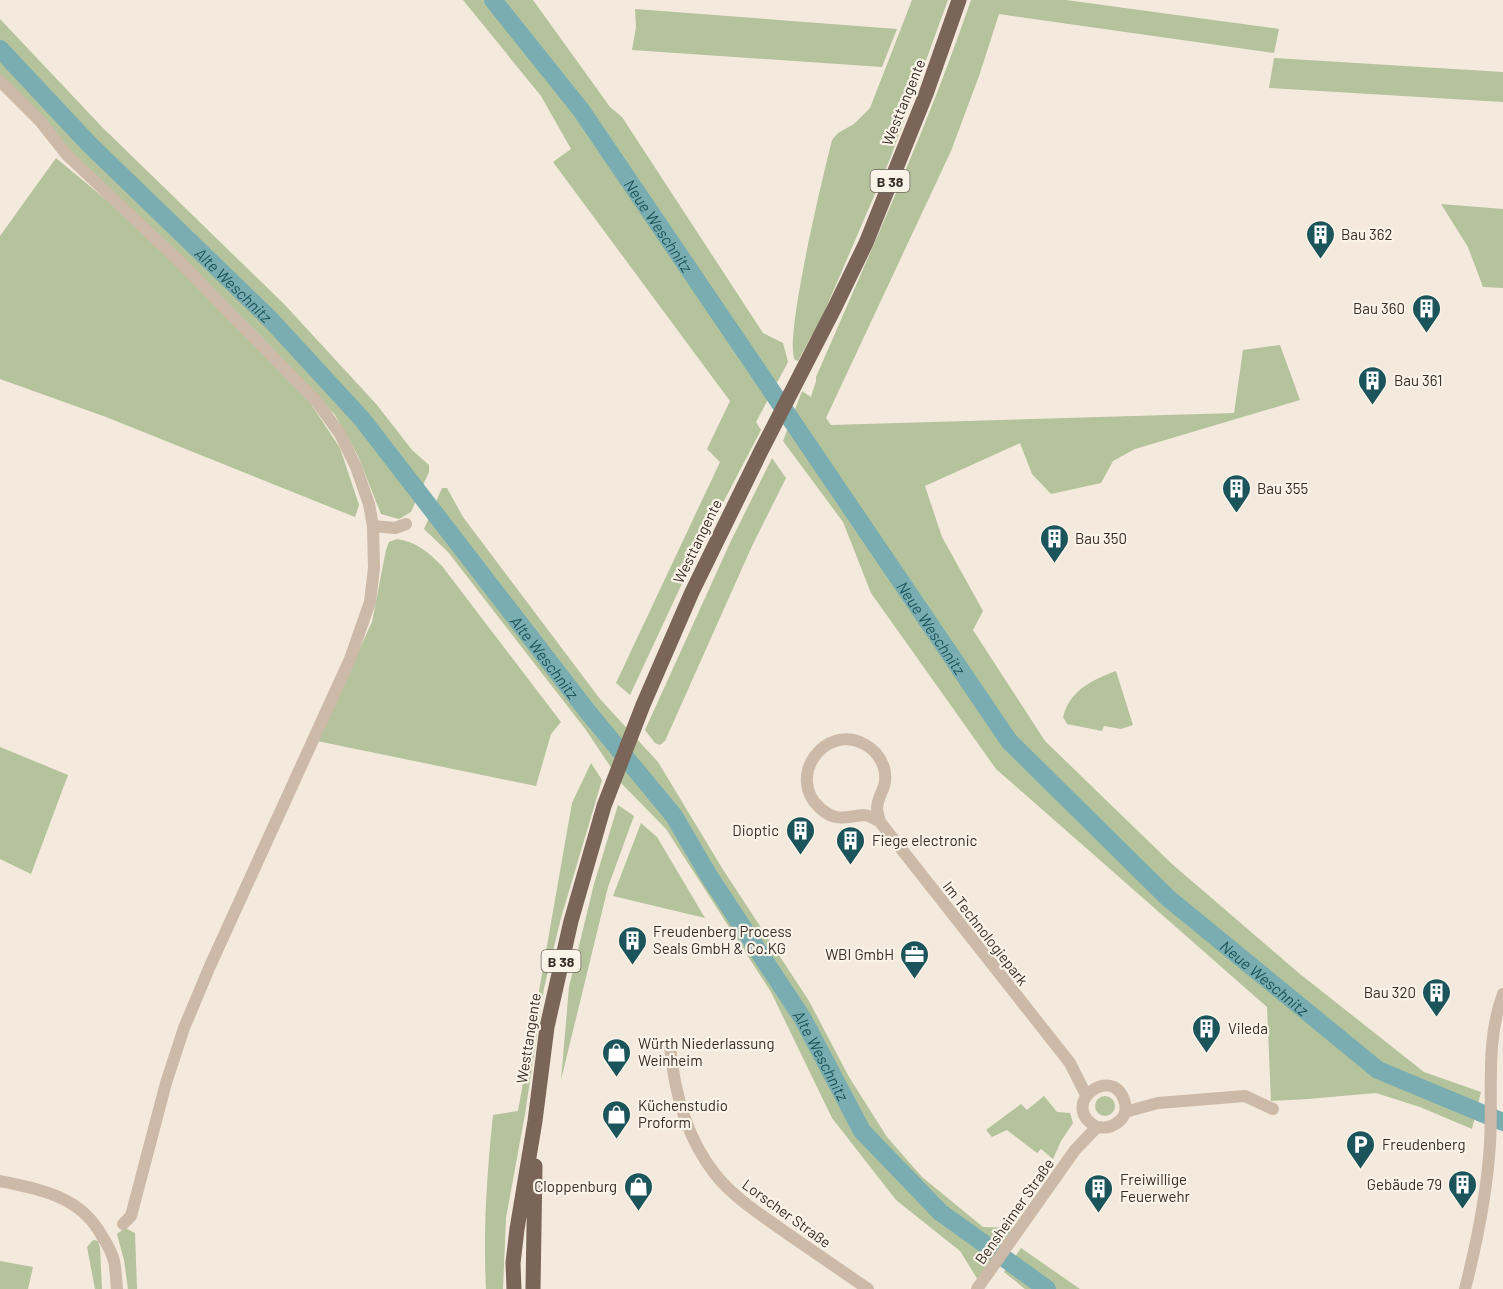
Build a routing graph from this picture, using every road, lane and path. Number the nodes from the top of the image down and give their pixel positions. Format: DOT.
graph roads {
  1 [pos="960,0"];
  2 [pos="0,81"];
  3 [pos="406,524"];
  4 [pos="373,526"];
  5 [pos="880,822"];
  6 [pos="1503,993"];
  7 [pos="670,1046"];
  8 [pos="1091,1091"];
  9 [pos="1124,1099"];
  10 [pos="1158,1103"];
  11 [pos="1273,1109"];
  12 [pos="1125,1112"];
  13 [pos="535,1121"];
  14 [pos="1092,1123"];
  15 [pos="0,1181"];
  16 [pos="123,1224"];
  17 [pos="117,1289"];
  18 [pos="514,1289"];
  19 [pos="533,1289"];
  20 [pos="868,1289"];
  21 [pos="976,1289"];
  22 [pos="1465,1289"];
  1 -- 13 [label="main road, Westtangente / B 38"];
  2 -- 4 [label="street"];
  3 -- 4 [label="street"];
  4 -- 16 [label="street"];
  5 -- 5 [label="street"];
  5 -- 8 [label="street, Im Technologiepark"];
  6 -- 22 [label="street"];
  7 -- 20 [label="street, Lorscher Straße"];
  8 -- 9 [label="street"];
  8 -- 14 [label="street"];
  9 -- 10 [label="street"];
  9 -- 12 [label="street"];
  10 -- 11 [label="street"];
  10 -- 12 [label="street"];
  12 -- 14 [label="street, Bensheimer Straße"];
  13 -- 18 [label="main road, Westtangente / B 38"];
  13 -- 19 [label="main road, Westtangente / B 38"];
  14 -- 21 [label="street, Bensheimer Straße"];
  15 -- 17 [label="street"];
}
